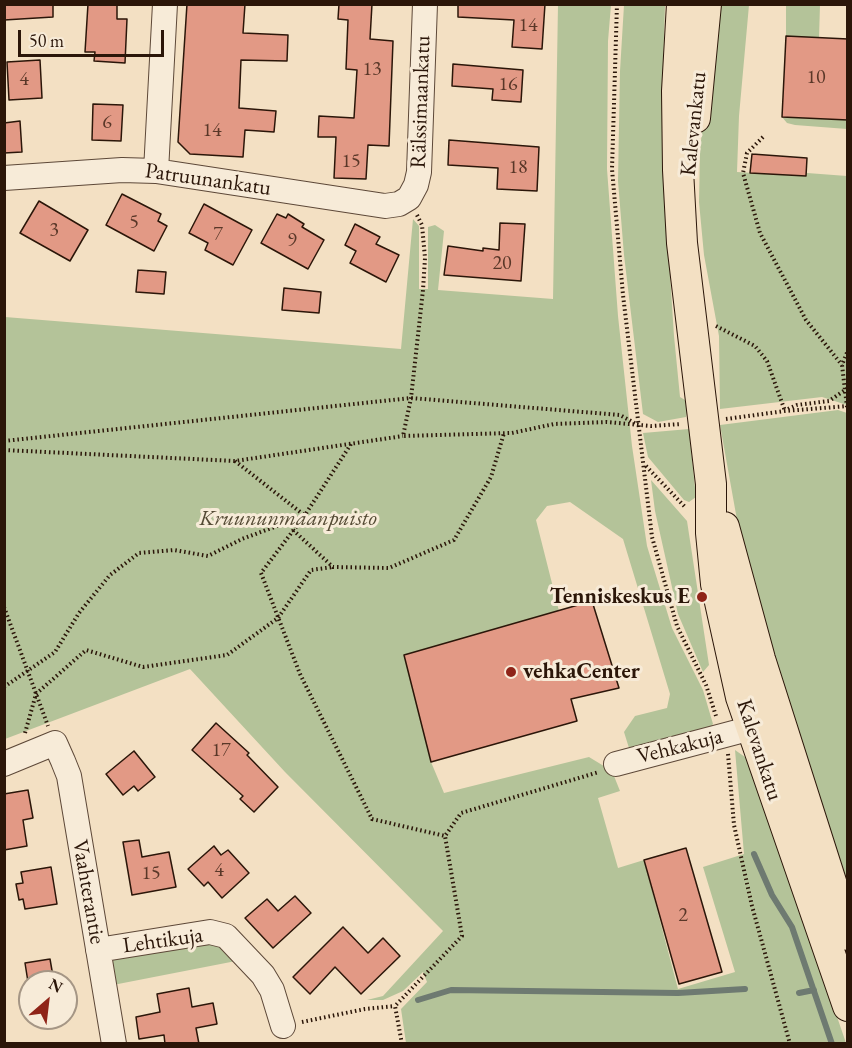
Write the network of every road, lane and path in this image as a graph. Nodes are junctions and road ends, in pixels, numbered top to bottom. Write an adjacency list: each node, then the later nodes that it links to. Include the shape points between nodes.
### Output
1 (165, 4): 7 (street)
2 (425, 4): 9 (street, Rälssimaankatu, via 421,153 416,185)
3 (617, 4): 20 (path, via 612,170)
4 (682, 4): 10 (main road, Kalevankatu, via 677,136)
5 (706, 4): 10 (main road, Kalevankatu)
6 (763, 137): 13 (path, via 747,153 743,172 760,233 806,320)
7 (156, 171): 8 (street, Patruunankatu); 9 (street, Patruunankatu, via 385,206)
8 (4, 178)
9 (409, 198): 15 (path, via 422,225 425,258)
10 (682, 243): 35 (main road, Kalevankatu, via 711,484 716,584)
11 (713, 319): 17 (path, via 714,325 755,346 767,361)
12 (848, 350): 13 (path)
13 (842, 365): 14 (path)
14 (846, 390): 16 (path); 17 (path, via 829,401 796,405)
15 (411, 398): 20 (path, via 620,415); 22 (path); 23 (path)
16 (847, 407): 17 (path)
17 (785, 411): 18 (path)
18 (722, 420)
19 (687, 424): 20 (path)
20 (639, 426): 21 (path, via 607,422 554,424); 35 (path, via 652,537 677,626 706,685)
21 (504, 433): 22 (path); 29 (path, via 491,477 454,540 389,568)
22 (404, 436): 24 (path)
23 (4, 441)
24 (351, 444): 26 (path); 27 (path)
25 (4, 450): 26 (path)
26 (235, 461): 27 (path)
27 (305, 516): 28 (path); 32 (path, via 242,538 208,556 174,550 139,553 110,575 54,652)
28 (293, 530): 29 (path); 31 (path, via 261,573)
29 (333, 567): 31 (path, via 311,570)
30 (4, 607): 32 (path)
31 (278, 618): 34 (path, via 227,655 143,667 86,650); 39 (path, via 300,674 372,819)
32 (27, 670): 33 (path); 34 (path)
33 (4, 687)
34 (36, 694): 36 (path); 37 (path)
35 (751, 729): 38 (street, Vehkakuja); 40 (main road, Kalevankatu); 43 (main road, Kalevankatu); 47 (path, via 728,751 736,837)
36 (55, 743): 37 (street); 41 (street, Vaahterantie, via 69,776)
37 (14, 760)
38 (616, 764): 39 (path, via 461,813)
39 (445, 836): 42 (path, via 462,936)
40 (848, 935)
41 (98, 950): 44 (street, Lehtikuja, via 210,932 226,936 264,975); 45 (street, Vaahterantie)
42 (395, 1006): 44 (path); 46 (path)
43 (848, 1006)
44 (283, 1026)
45 (114, 1044)
46 (402, 1044)
47 (790, 1044)

